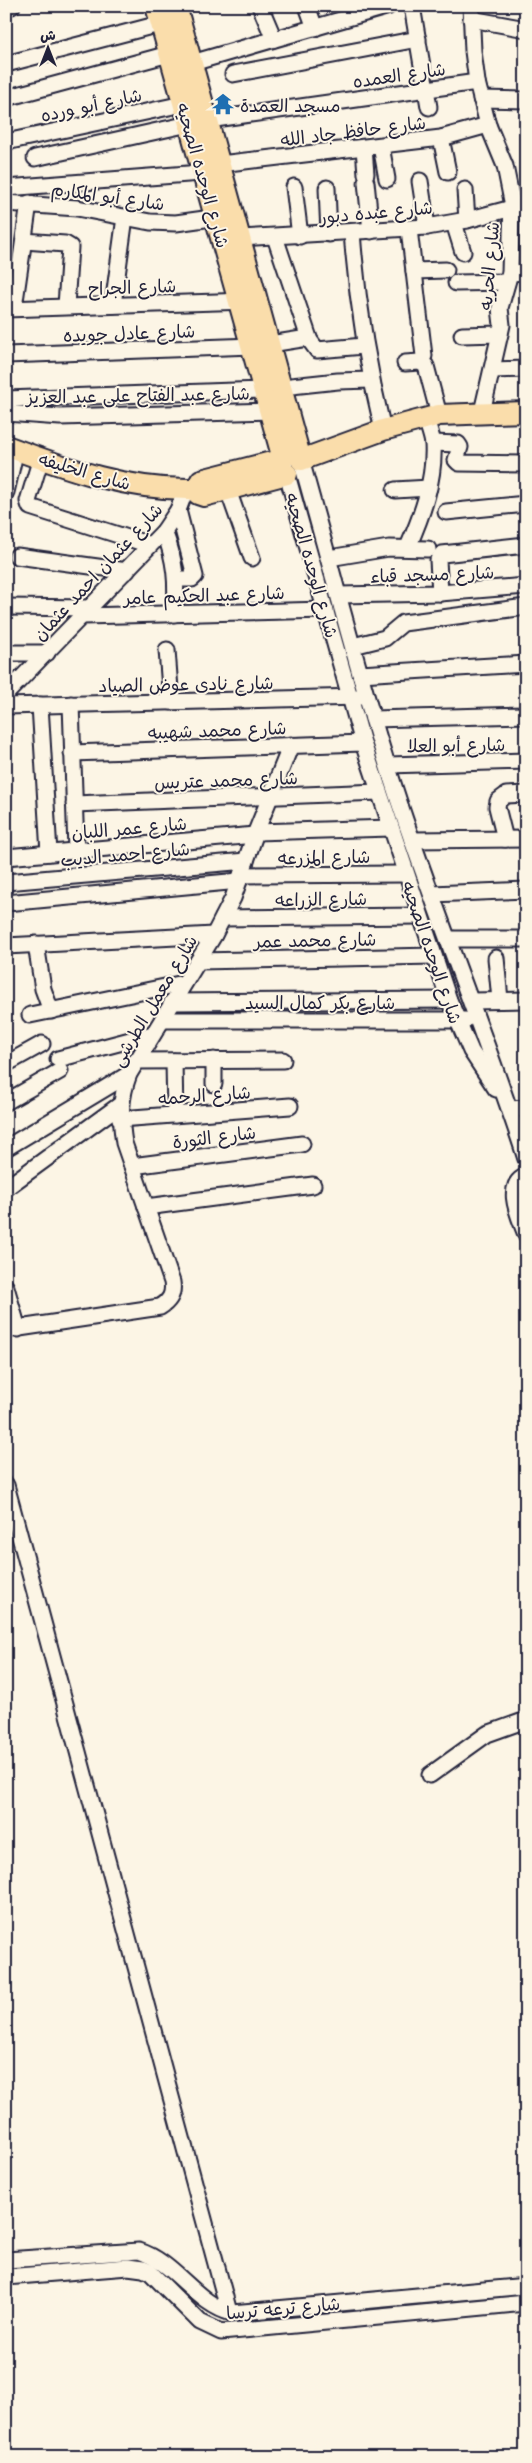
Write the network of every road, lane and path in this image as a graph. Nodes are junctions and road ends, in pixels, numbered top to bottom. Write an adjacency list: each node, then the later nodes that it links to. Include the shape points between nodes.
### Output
1 (12, 6): 6 (street)
2 (260, 6): 13 (street)
3 (307, 6): 10 (street)
4 (389, 6): 7 (street)
5 (412, 6): 12 (street)
6 (6, 8)
7 (360, 10): 10 (street)
8 (471, 13): 11 (street); 18 (street, شارع الحريه)
9 (168, 14): 14 (main road, شارع الوحده الصحيه); 15 (main road, شارع الوحده الصحيه); 16 (street)
10 (315, 28): 13 (street)
11 (526, 29)
12 (418, 39): 17 (street); 19 (street)
13 (274, 40): 15 (street)
14 (169, 54): 20 (street); 23 (main road, شارع الوحده الصحيه)
15 (192, 63): 25 (main road, شارع الوحده الصحيه)
16 (6, 64)
17 (233, 74)
18 (477, 82): 19 (street, شارع العمده); 21 (street, شارع الحريه)
19 (426, 90): 24 (street); 25 (street, شارع العمده)
20 (6, 98)
21 (481, 99): 22 (street); 26 (street, شارع الحريه)
22 (526, 100)
23 (183, 104): 25 (main road, شارع الوحده الصحيه); 28 (street, شارع أبو ورده)
24 (429, 107)
25 (198, 122): 31 (street, شارع العمده); 32 (main road, شارع الوحده الصحيه); 34 (main road, شارع الوحده الصحيه)
26 (488, 125): 27 (street, شارع حافظ جاد الله); 41 (street, شارع الحريه)
27 (441, 138): 29 (street, شارع حافظ جاد الله); 33 (street)
28 (6, 142)
29 (381, 146): 30 (street, شارع حافظ جاد الله); 35 (street)
30 (364, 148): 32 (street, شارع حافظ جاد الله); 50 (street)
31 (35, 158)
32 (220, 164): 44 (main road, شارع الوحده الصحيه)
33 (448, 172)
34 (201, 173): 38 (street); 46 (main road, شارع الوحده الصحيه)
35 (386, 179)
36 (420, 181): 48 (street)
37 (294, 187): 53 (street)
38 (6, 188)
39 (327, 188): 52 (street)
40 (464, 190): 47 (street)
41 (516, 201): 47 (street, شارع عبده دبور); 60 (street, شارع الحريه)
42 (6, 203): 43 (street, شارع أبو المكارم)
43 (29, 204): 45 (street, شارع أبو المكارم); 56 (street)
44 (234, 214): 46 (street, شارع أبو المكارم); 55 (main road, شارع الوحده الصحيه)
45 (125, 216): 46 (street, شارع أبو المكارم, via 150,222 176,223); 62 (street)
46 (215, 218): 61 (main road, شارع الوحده الصحيه)
47 (460, 221): 48 (street, شارع عبده دبور); 57 (street)
48 (427, 228): 49 (street, شارع عبده دبور)
49 (409, 229): 50 (street, شارع عبده دبور); 58 (street)
50 (371, 231): 51 (street, شارع عبده دبور)
51 (352, 232): 52 (street, شارع عبده دبور); 69 (street)
52 (329, 234): 53 (street, شارع عبده دبور)
53 (300, 236): 54 (street, شارع عبده دبور)
54 (275, 237): 55 (street, شارع عبده دبور); 67 (street)
55 (241, 238): 61 (main road, شارع الوحده الصحيه)
56 (24, 241): 63 (street, via 70,247); 64 (street)
57 (463, 252)
58 (414, 271): 60 (street, via 451,277); 71 (street)
59 (526, 272): 60 (street)
60 (508, 278): 65 (street, شارع الحريه, via 500,308)
61 (249, 301): 62 (street, شارع الجراح); 68 (main road, شارع الوحده الصحيه)
62 (113, 305): 63 (street, شارع الجراح)
63 (66, 306): 64 (street, شارع الجراح)
64 (10, 308)
65 (500, 334): 66 (street); 74 (street, شارع الحريه)
66 (462, 335)
67 (308, 338): 68 (street, شارع عادل جويده); 69 (street, via 317,350)
68 (261, 345): 70 (street, شارع عادل جويده); 76 (main road, شارع الوحده الصحيه)
69 (364, 346): 75 (street)
70 (6, 356)
71 (424, 356)
72 (405, 363): 81 (street, via 420,362 426,366)
73 (526, 369): 74 (street)
74 (492, 370): 79 (street, شارع الحريه)
75 (371, 380): 76 (street, via 338,381); 82 (street)
76 (273, 395): 77 (street); 78 (street, شارع عبد الفتاح على عبد العزيز, via 60,417); 86 (main road, شارع الوحده الصحيه)
77 (6, 400)
78 (6, 412)
79 (482, 412): 80 (main road); 81 (main road)
80 (526, 412)
81 (432, 416): 82 (main road); 83 (street)
82 (383, 430): 86 (main road)
83 (433, 443): 87 (street, via 458,444 456,460 459,463); 88 (street)
84 (11, 448): 85 (main road, شارع الخليفه); 92 (street)
85 (41, 458): 89 (main road, شارع الخليفه, via 117,482 152,488); 97 (street, via 28,501 30,507)
86 (290, 464): 89 (main road, via 201,480); 90 (main road, شارع الخليفه); 103 (street, شارع الوحده الصحيه); 111 (street, شارع الوحده الصحيه)
87 (526, 464)
88 (429, 488): 91 (street); 99 (street)
89 (191, 489): 90 (main road, شارع الخليفه, via 204,496); 94 (street, شارع عثمان احمد عثمان)
90 (228, 490): 102 (street)
91 (395, 490)
92 (6, 492)
93 (526, 504): 95 (street)
94 (178, 510): 96 (street, شارع عثمان احمد عثمان); 105 (street, via 196,576)
95 (446, 512)
96 (164, 531): 97 (street, شارع عثمان احمد عثمان); 105 (street, via 171,548)
97 (150, 545): 104 (street, شارع عثمان احمد عثمان)
98 (526, 545): 107 (street, via 444,553 438,560)
99 (408, 547): 100 (street); 103 (street)
100 (428, 549)
101 (17, 556): 104 (street)
102 (252, 558)
103 (329, 558): 108 (street, شارع الوحده الصحيه)
104 (127, 571): 112 (street, شارع عثمان احمد عثمان)
105 (176, 579): 113 (street)
106 (526, 586): 107 (street, شارع مسجد قباء)
107 (440, 593): 108 (street, شارع مسجد قباء)
108 (339, 595): 114 (street, شارع الوحده الصحيه)
109 (6, 607): 112 (street, شارع عبد الحكيم عامر)
110 (526, 607): 114 (street, via 402,623 385,638)
111 (326, 610): 113 (street, شارع عبد الحكيم عامر); 121 (street, شارع الوحده الصحيه)
112 (87, 612): 113 (street, شارع عبد الحكيم عامر); 117 (street, شارع عثمان احمد عثمان)
113 (174, 614)
114 (353, 646): 119 (street, شارع الوحده الصحيه)
115 (167, 650): 123 (street)
116 (6, 653): 117 (street)
117 (47, 653): 120 (street, شارع عثمان احمد عثمان)
118 (526, 664): 119 (street)
119 (360, 674): 122 (street, شارع الوحده الصحيه)
120 (6, 694)
121 (350, 697): 122 (street, شارع نادى عوض الصياد); 123 (street, شارع نادى عوض الصياد); 129 (street, شارع الوحده الصحيه)
122 (366, 697): 128 (street, شارع الوحده الصحيه)
123 (171, 702): 124 (street, شارع نادى عوض الصياد)
124 (71, 704): 125 (street, شارع نادى عوض الصياد); 131 (street)
125 (40, 705): 126 (street, شارع نادى عوض الصياد); 144 (street)
126 (6, 706)
127 (526, 715): 128 (street)
128 (372, 719): 133 (street, شارع الوحده الصحيه)
129 (363, 742): 130 (street, شارع محمد شهيبه); 134 (street, شارع الوحده الصحيه)
130 (291, 745): 131 (street, شارع محمد شهيبه); 136 (street, شارع معمل الطرشى)
131 (72, 753): 137 (street)
132 (526, 761): 133 (street, شارع أبو العلا)
133 (388, 764): 142 (street, شارع الوحده الصحيه)
134 (380, 792): 136 (street, شارع محمد عتريس); 138 (street, شارع الوحده الصحيه)
135 (526, 794): 140 (street, via 506,795 498,801)
136 (270, 796): 137 (street, شارع محمد عتريس); 139 (street, شارع معمل الطرشى)
137 (74, 804): 143 (street)
138 (392, 828): 139 (street, شارع عمر اللبان); 147 (street, شارع الوحده الصحيه)
139 (256, 834): 143 (street, شارع عمر اللبان); 146 (street, شارع معمل الطرشى)
140 (505, 839): 141 (street, شارع المزرعه); 142 (street, شارع المزرعه)
141 (526, 839)
142 (415, 848): 147 (street, شارع المزرعه); 151 (street, شارع الوحده الصحيه)
143 (76, 850): 144 (street, شارع عمر اللبان)
144 (49, 853): 145 (street, شارع عمر اللبان)
145 (6, 857)
146 (246, 860): 148 (street, شارع معمل الطرشى); 149 (street, شارع احمد الديب)
147 (404, 867): 148 (street, شارع المزرعه); 153 (street, شارع الوحده الصحيه)
148 (240, 878): 152 (street, شارع المزرعه); 154 (street, شارع معمل الطرشى)
149 (6, 882)
150 (526, 890): 151 (street)
151 (432, 894): 156 (street, شارع الوحده الصحيه)
152 (6, 903)
153 (420, 916): 154 (street, شارع الزراعه); 160 (street, شارع الوحده الصحيه)
154 (222, 918): 155 (street, شارع معمل الطرشى)
155 (214, 935): 158 (street); 162 (street, شارع معمل الطرشى)
156 (448, 939): 157 (street); 167 (street, شارع الوحده الصحيه)
157 (526, 939)
158 (36, 944): 159 (street); 169 (street, via 40,974)
159 (6, 946)
160 (434, 956): 162 (street, شارع محمد عمر); 164 (street, شارع الوحده الصحيه)
161 (496, 958): 165 (street)
162 (198, 961): 163 (street, شارع معمل الطرشى)
163 (184, 983): 168 (street, شارع معمل الطرشى); 169 (street)
164 (448, 1000): 168 (street); 172 (street, شارع الوحده الصحيه)
165 (500, 1000): 166 (street); 167 (street)
166 (526, 1000)
167 (471, 1001): 173 (street, شارع الوحده الصحيه)
168 (172, 1002): 171 (street, شارع معمل الطرشى)
169 (51, 1011): 170 (street)
170 (30, 1015)
171 (162, 1020): 172 (street, شارع بكر كمال السيد); 174 (street, شارع معمل الطرشى)
172 (455, 1020): 173 (street, شارع بكر كمال السيد); 186 (street, شارع الوحده الصحيه, via 471,1051)
173 (477, 1020): 186 (street, شارع الوحده الصحيه)
174 (153, 1034): 180 (street, شارع معمل الطرشى); 182 (street, via 59,1065)
175 (42, 1044): 178 (street)
176 (214, 1060): 177 (street); 179 (street); 181 (street)
177 (283, 1060)
178 (8, 1061)
179 (174, 1061): 180 (street); 187 (street)
180 (132, 1067): 183 (street, شارع معمل الطرشى); 190 (street)
181 (214, 1084)
182 (6, 1102)
183 (121, 1104): 188 (street, شارع معمل الطرشى); 195 (street)
184 (290, 1106): 187 (street, شارع الرحمه)
185 (526, 1108): 186 (street)
186 (510, 1109): 191 (street, شارع الوحده الصحيه)
187 (174, 1115): 188 (street, شارع الرحمه)
188 (120, 1119): 192 (street, شارع معمل الطرشى)
189 (302, 1144): 192 (street, شارع الثورة)
190 (6, 1148)
191 (526, 1159)
192 (132, 1166): 196 (street, شارع معمل الطرشى)
193 (526, 1176): 197 (street, via 517,1182 514,1192)
194 (313, 1185): 196 (street)
195 (6, 1188)
196 (146, 1207): 199 (street, شارع معمل الطرشى, via 173,1288 169,1299 160,1307)
197 (526, 1235)
198 (6, 1287): 199 (street)
199 (12, 1330)
200 (6, 1485): 209 (street)
201 (526, 1720): 202 (street, via 487,1734)
202 (430, 1775)
203 (6, 2260): 204 (street, شارع ترعه ترسا, via 130,2251 155,2258)
204 (176, 2274): 206 (street); 209 (street, شارع ترعه ترسا)
205 (6, 2277): 206 (street, شارع ترعه ترسا, via 136,2267 150,2272)
206 (162, 2285): 208 (street, شارع ترعه ترسا, via 200,2322 221,2332)
207 (526, 2286): 209 (street, شارع ترعه ترسا)
208 (526, 2303)
209 (229, 2312)

